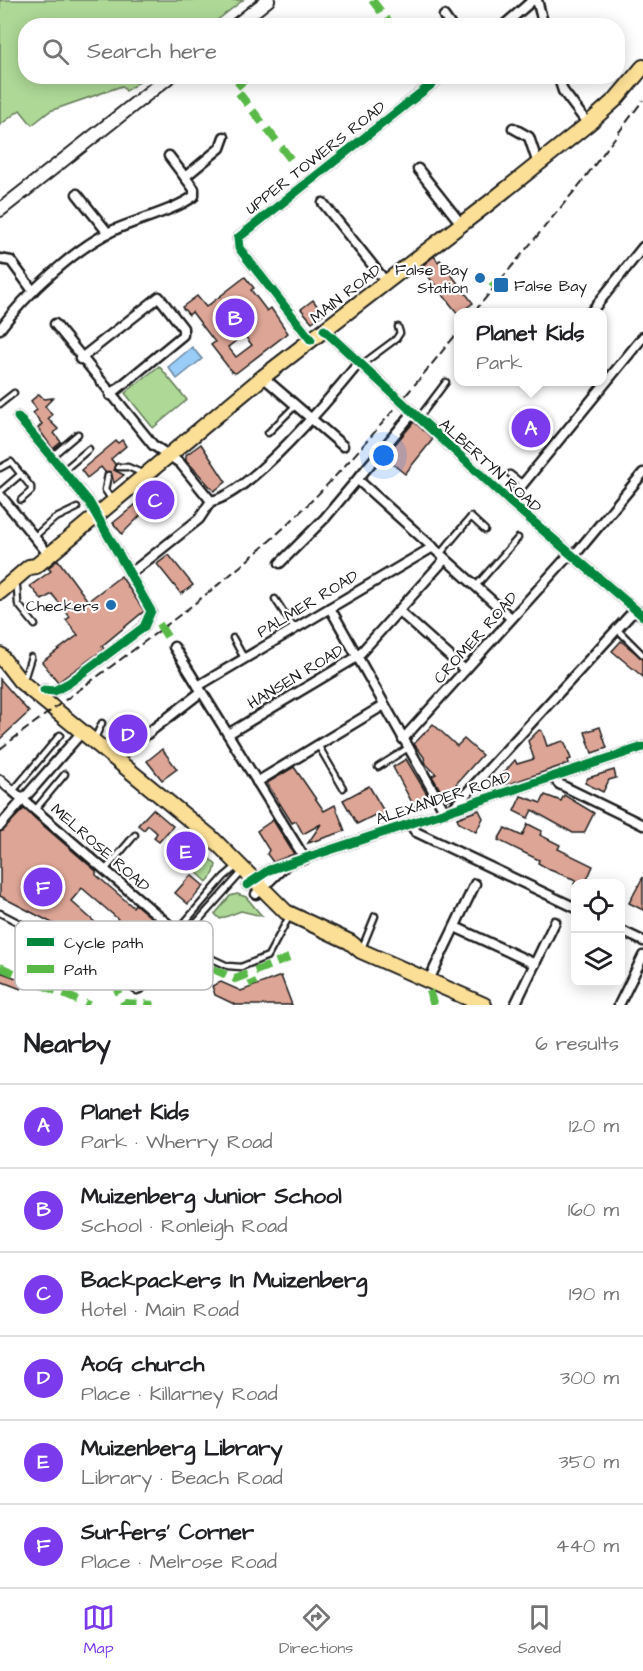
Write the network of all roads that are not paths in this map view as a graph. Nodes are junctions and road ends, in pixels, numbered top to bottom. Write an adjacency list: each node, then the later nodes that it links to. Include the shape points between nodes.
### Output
1 (268, 0): 3 (main road)
2 (535, 0): 4 (street); 5 (street)
3 (245, 18)
4 (513, 18)
5 (541, 18)
6 (643, 67): 10 (main road, MAIN ROAD)
7 (160, 84): 19 (main road)
8 (432, 84): 32 (street, UPPER TOWERS ROAD, via 237,241)
9 (561, 84): 10 (street)
10 (588, 124): 14 (main road, MAIN ROAD)
11 (513, 128): 14 (street, via 529,137)
12 (224, 137): 16 (street, via 220,148)
13 (169, 156): 16 (street)
14 (538, 164): 20 (main road, MAIN ROAD)
15 (418, 169): 20 (street)
16 (185, 177): 21 (street, via 194,196)
17 (78, 194): 21 (street)
18 (323, 203): 24 (street)
19 (0, 210)
20 (456, 231): 24 (main road, MAIN ROAD)
21 (108, 233): 25 (street)
22 (643, 247): 26 (street)
23 (2, 258): 25 (street, via 14,265)
24 (386, 282): 30 (main road, MAIN ROAD)
25 (33, 291): 29 (street)
26 (594, 308)
27 (55, 324): 33 (street)
28 (398, 327): 34 (lane, via 396,339)
29 (0, 330)
30 (324, 330): 32 (main road, MAIN ROAD); 34 (street, ALBERTYN ROAD)
31 (643, 337): 36 (street)
32 (311, 340): 35 (main road, MAIN ROAD)
33 (81, 359): 40 (street); 40 (street, via 159,297 183,328 183,335)
34 (359, 365): 43 (street, ALBERTYN ROAD); 45 (street)
35 (263, 377): 42 (street); 50 (main road, MAIN ROAD)
36 (607, 381)
37 (446, 382): 43 (lane)
38 (603, 386): 61 (street)
39 (14, 393): 41 (lane)
40 (110, 395): 50 (street, via 153,445)
41 (0, 404)
42 (296, 405): 45 (street); 46 (lane)
43 (415, 416): 60 (street); 66 (street, ALBERTYN ROAD)
44 (18, 417): 51 (street)
45 (311, 418): 48 (street); 65 (street, via 229,495)
46 (268, 433)
47 (78, 434): 51 (lane)
48 (343, 446)
49 (89, 448): 54 (lane)
50 (167, 455): 57 (main road, MAIN ROAD); 65 (street, via 184,467)
51 (51, 457): 54 (street)
52 (118, 467): 57 (lane)
53 (0, 468): 56 (lane, via 9,462)
54 (63, 471): 68 (street)
55 (643, 473): 75 (street, CROMER ROAD)
56 (21, 474): 62 (lane); 63 (lane, via 32,489)
57 (144, 474): 64 (main road, MAIN ROAD)
58 (510, 474): 61 (lane)
59 (108, 475): 64 (lane, via 105,490)
60 (358, 480): 72 (street); 76 (street)
61 (523, 484): 66 (street)
62 (0, 493): 70 (street)
63 (21, 500)
64 (112, 501): 68 (main road, MAIN ROAD)
65 (211, 501): 78 (street, via 199,519)
66 (510, 501): 75 (street, ALBERTYN ROAD)
67 (77, 508): 70 (lane, via 54,519)
68 (96, 515): 73 (main road, MAIN ROAD); 78 (street)
69 (486, 530): 74 (lane, via 471,517)
70 (34, 537): 73 (street)
71 (518, 538): 79 (lane)
72 (432, 547): 74 (street); 84 (street, PALMER ROAD)
73 (49, 555): 77 (main road, MAIN ROAD)
74 (443, 556): 79 (street); 85 (street, HANSEN ROAD)
75 (571, 556): 86 (street, ALBERTYN ROAD); 87 (street, CROMER ROAD)
76 (280, 563)
77 (36, 566): 80 (main road, MAIN ROAD); 81 (main road, MAIN ROAD, via 29,567)
78 (130, 574): 101 (street, via 150,608 147,624 69,683 54,691)
79 (476, 586): 87 (street)
80 (17, 587): 83 (main road, MAIN ROAD); 88 (lane, via 18,604)
81 (0, 592)
82 (275, 599): 89 (lane)
83 (0, 602)
84 (330, 608): 89 (street, PALMER ROAD); 95 (street)
85 (399, 610): 95 (street, HANSEN ROAD); 98 (street)
86 (641, 613): 90 (street, via 631,614)
87 (511, 618): 98 (street, CROMER ROAD)
88 (35, 625)
89 (294, 628): 96 (street, PALMER ROAD)
90 (617, 629): 93 (lane); 119 (street)
91 (233, 638): 96 (lane)
92 (174, 647): 100 (street)
93 (643, 655)
94 (31, 657): 99 (lane)
95 (357, 657): 102 (street); 105 (street, HANSEN ROAD)
96 (244, 658): 100 (street, PALMER ROAD)
97 (4, 660): 99 (main road); 106 (main road, via 13,674)
98 (465, 670): 107 (street, CROMER ROAD)
99 (25, 676): 101 (main road)
100 (199, 689): 105 (street); 113 (street, PALMER ROAD)
101 (44, 690): 106 (main road)
102 (384, 705): 107 (street); 109 (street)
103 (102, 723): 106 (lane)
104 (60, 735): 108 (lane)
105 (228, 735): 118 (street)
106 (94, 739): 112 (street); 113 (main road)
107 (403, 739): 111 (street)
108 (54, 742): 112 (lane); 121 (lane)
109 (318, 745): 118 (street); 120 (lane)
110 (643, 747): 116 (street, ALEXANDER ROAD)
111 (408, 748): 114 (lane); 126 (street)
112 (65, 752): 122 (street)
113 (116, 758): 133 (main road, via 205,834)
114 (378, 767)
115 (65, 774): 125 (lane)
116 (553, 777): 123 (street, ALEXANDER ROAD); 128 (street, via 559,784)
117 (0, 780): 121 (street, MELROSE ROAD)
118 (257, 782): 131 (street)
119 (476, 787): 123 (street); 124 (street); 126 (street)
120 (343, 788)
121 (13, 791): 122 (street, MELROSE ROAD)
122 (23, 800): 125 (street, MELROSE ROAD); 129 (street)
123 (480, 801): 124 (street, ALEXANDER ROAD)
124 (465, 805): 126 (street, ALEXANDER ROAD)
125 (35, 810): 132 (street, MELROSE ROAD)
126 (448, 811): 127 (street, ALEXANDER ROAD)
127 (410, 824): 131 (street, ALEXANDER ROAD); 137 (street, via 416,832)
128 (643, 825)
129 (0, 826)
130 (135, 835): 132 (lane)
131 (305, 859): 133 (street, ALEXANDER ROAD)
132 (105, 870): 142 (street, MELROSE ROAD)
133 (247, 878): 135 (lane); 136 (lane); 140 (main road)
134 (475, 884): 146 (street)
135 (204, 900): 136 (lane); 143 (lane)
136 (212, 906): 144 (lane)
137 (571, 906)
138 (0, 913): 141 (lane)
139 (375, 916): 149 (lane)
140 (288, 919): 149 (main road, via 347,950); 151 (lane, via 268,956 241,967)
141 (16, 921)
142 (165, 921)
143 (189, 921)
144 (195, 921)
145 (555, 922): 152 (street)
146 (455, 927): 152 (street); 153 (street)
147 (625, 932): 148 (street)
148 (643, 941)
149 (361, 951): 153 (main road)
150 (643, 956): 156 (street)
151 (213, 959)
152 (535, 964): 155 (street)
153 (429, 980): 154 (main road)
154 (484, 1005)
155 (515, 1005)
156 (619, 1005)

